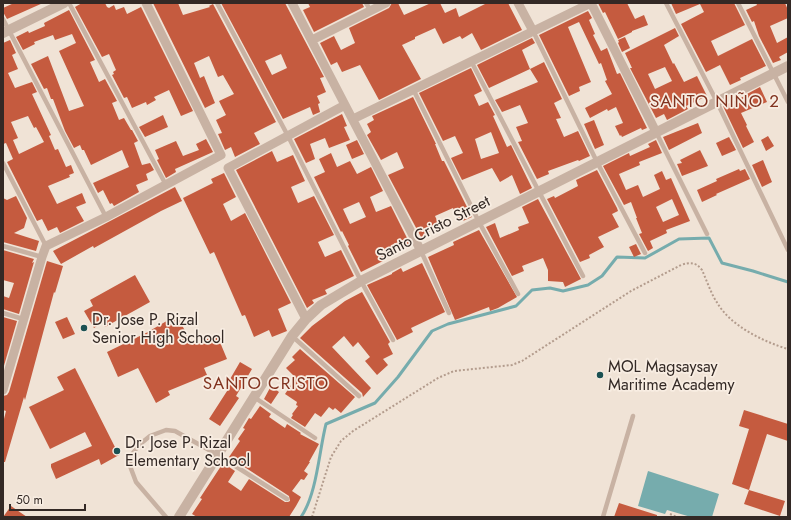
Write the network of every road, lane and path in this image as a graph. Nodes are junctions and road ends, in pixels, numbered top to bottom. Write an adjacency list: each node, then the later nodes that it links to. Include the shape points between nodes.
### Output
1 (64, 3): 14 (street)
2 (69, 3): 30 (lane)
3 (146, 3): 30 (street, via 221,155)
4 (217, 3): 25 (lane)
5 (292, 3): 15 (street)
6 (386, 3): 11 (street)
7 (518, 3): 13 (street)
8 (591, 3): 13 (street); 24 (street)
9 (666, 3): 20 (lane)
10 (738, 3): 18 (lane)
11 (369, 7): 15 (street)
12 (3, 19): 14 (lane)
13 (533, 31): 16 (street); 26 (lane)
14 (6, 32): 32 (lane)
15 (312, 40): 22 (street)
16 (471, 61): 19 (street); 31 (lane)
17 (788, 66): 18 (street, Santo Cristo Street)
18 (774, 73): 20 (street, Santo Cristo Street); 21 (lane)
19 (413, 90): 23 (street); 33 (lane)
20 (717, 102): 24 (street, Santo Cristo Street); 37 (lane)
21 (788, 102)
22 (345, 105): 23 (street); 25 (street)
23 (352, 119): 38 (street)
24 (656, 132): 26 (street, Santo Cristo Street); 34 (lane)
25 (288, 136): 42 (lane); 47 (street, via 228,168)
26 (597, 162): 31 (street, Santo Cristo Street); 39 (lane)
27 (3, 164): 29 (lane)
28 (3, 176): 29 (lane)
29 (10, 178): 36 (lane)
30 (166, 185): 32 (street)
31 (539, 191): 33 (street, Santo Cristo Street); 41 (lane)
32 (106, 217): 36 (street)
33 (479, 222): 38 (street, Santo Cristo Street); 43 (lane)
34 (707, 234)
35 (3, 246): 40 (lane)
36 (46, 246): 40 (street)
37 (788, 250)
38 (421, 251): 42 (street, Santo Cristo Street); 44 (lane)
39 (645, 253)
40 (42, 257): 46 (street)
41 (583, 276)
42 (361, 281): 47 (street, Santo Cristo Street, via 322,304); 49 (lane)
43 (518, 294)
44 (449, 313)
45 (3, 314): 46 (lane)
46 (23, 319): 51 (street)
47 (306, 319): 48 (street, Santo Cristo Street)
48 (292, 336): 52 (lane); 53 (street, Santo Cristo Street)
49 (393, 340)
50 (788, 349): 61 (path, via 753,334 729,318 718,304 702,270 694,263 681,265 632,291 522,361 512,365 454,371 438,378 353,431 341,441 331,457)
51 (4, 386)
52 (358, 396)
53 (254, 397): 55 (lane); 56 (street, Santo Cristo Street)
54 (633, 416): 62 (lane)
55 (315, 438)
56 (218, 455): 57 (lane); 59 (street, Santo Cristo Street); 60 (lane, via 175,431 158,432 139,445 130,457 132,474)
57 (287, 499)
58 (670, 514): 63 (path)
59 (183, 516)
60 (166, 517)
61 (312, 517)
62 (603, 517)
63 (677, 517)

